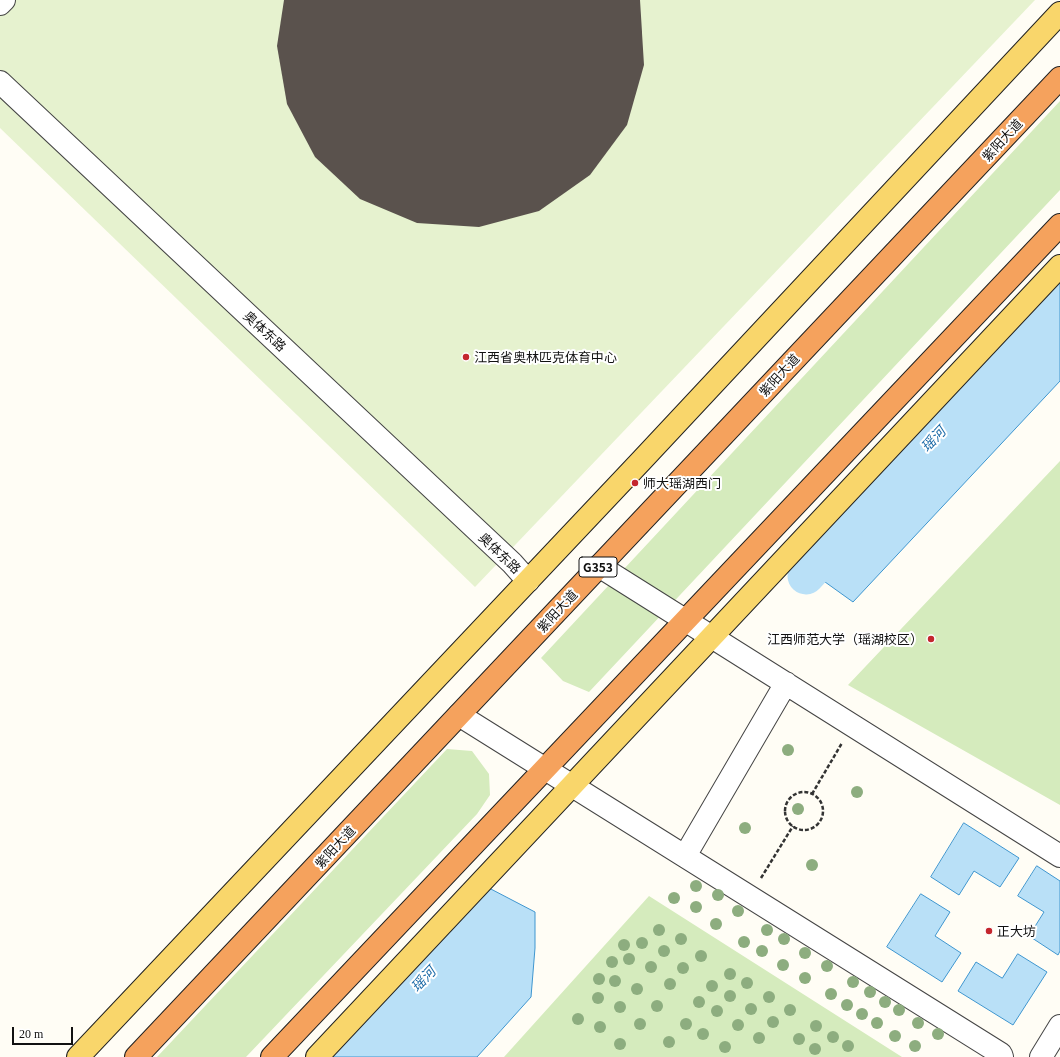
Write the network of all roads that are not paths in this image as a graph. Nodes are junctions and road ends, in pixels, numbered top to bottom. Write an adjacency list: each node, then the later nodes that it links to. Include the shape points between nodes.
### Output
1 (4, 0): 2 (street)
2 (0, 4)
3 (1060, 13): 9 (main road)
4 (1060, 78): 8 (highway, 紫阳大道 / G353)
5 (0, 82): 9 (street, 奥体东路)
6 (1060, 225): 10 (highway)
7 (1060, 266): 11 (main road)
8 (599, 566): 10 (street); 13 (highway, 紫阳大道 / G353)
9 (528, 581): 19 (main road)
10 (686, 620): 11 (street); 14 (highway)
11 (712, 637): 12 (street); 15 (main road)
12 (786, 684): 16 (street); 17 (street)
13 (459, 715): 14 (street); 20 (highway, 紫阳大道 / G353)
14 (545, 768): 15 (street); 21 (highway)
15 (572, 785): 16 (street); 22 (main road)
16 (685, 856): 23 (street)
17 (1060, 856)
18 (1060, 1026): 24 (street)
19 (78, 1057)
20 (136, 1057)
21 (272, 1057)
22 (317, 1057)
23 (1002, 1057)
24 (1041, 1057)

